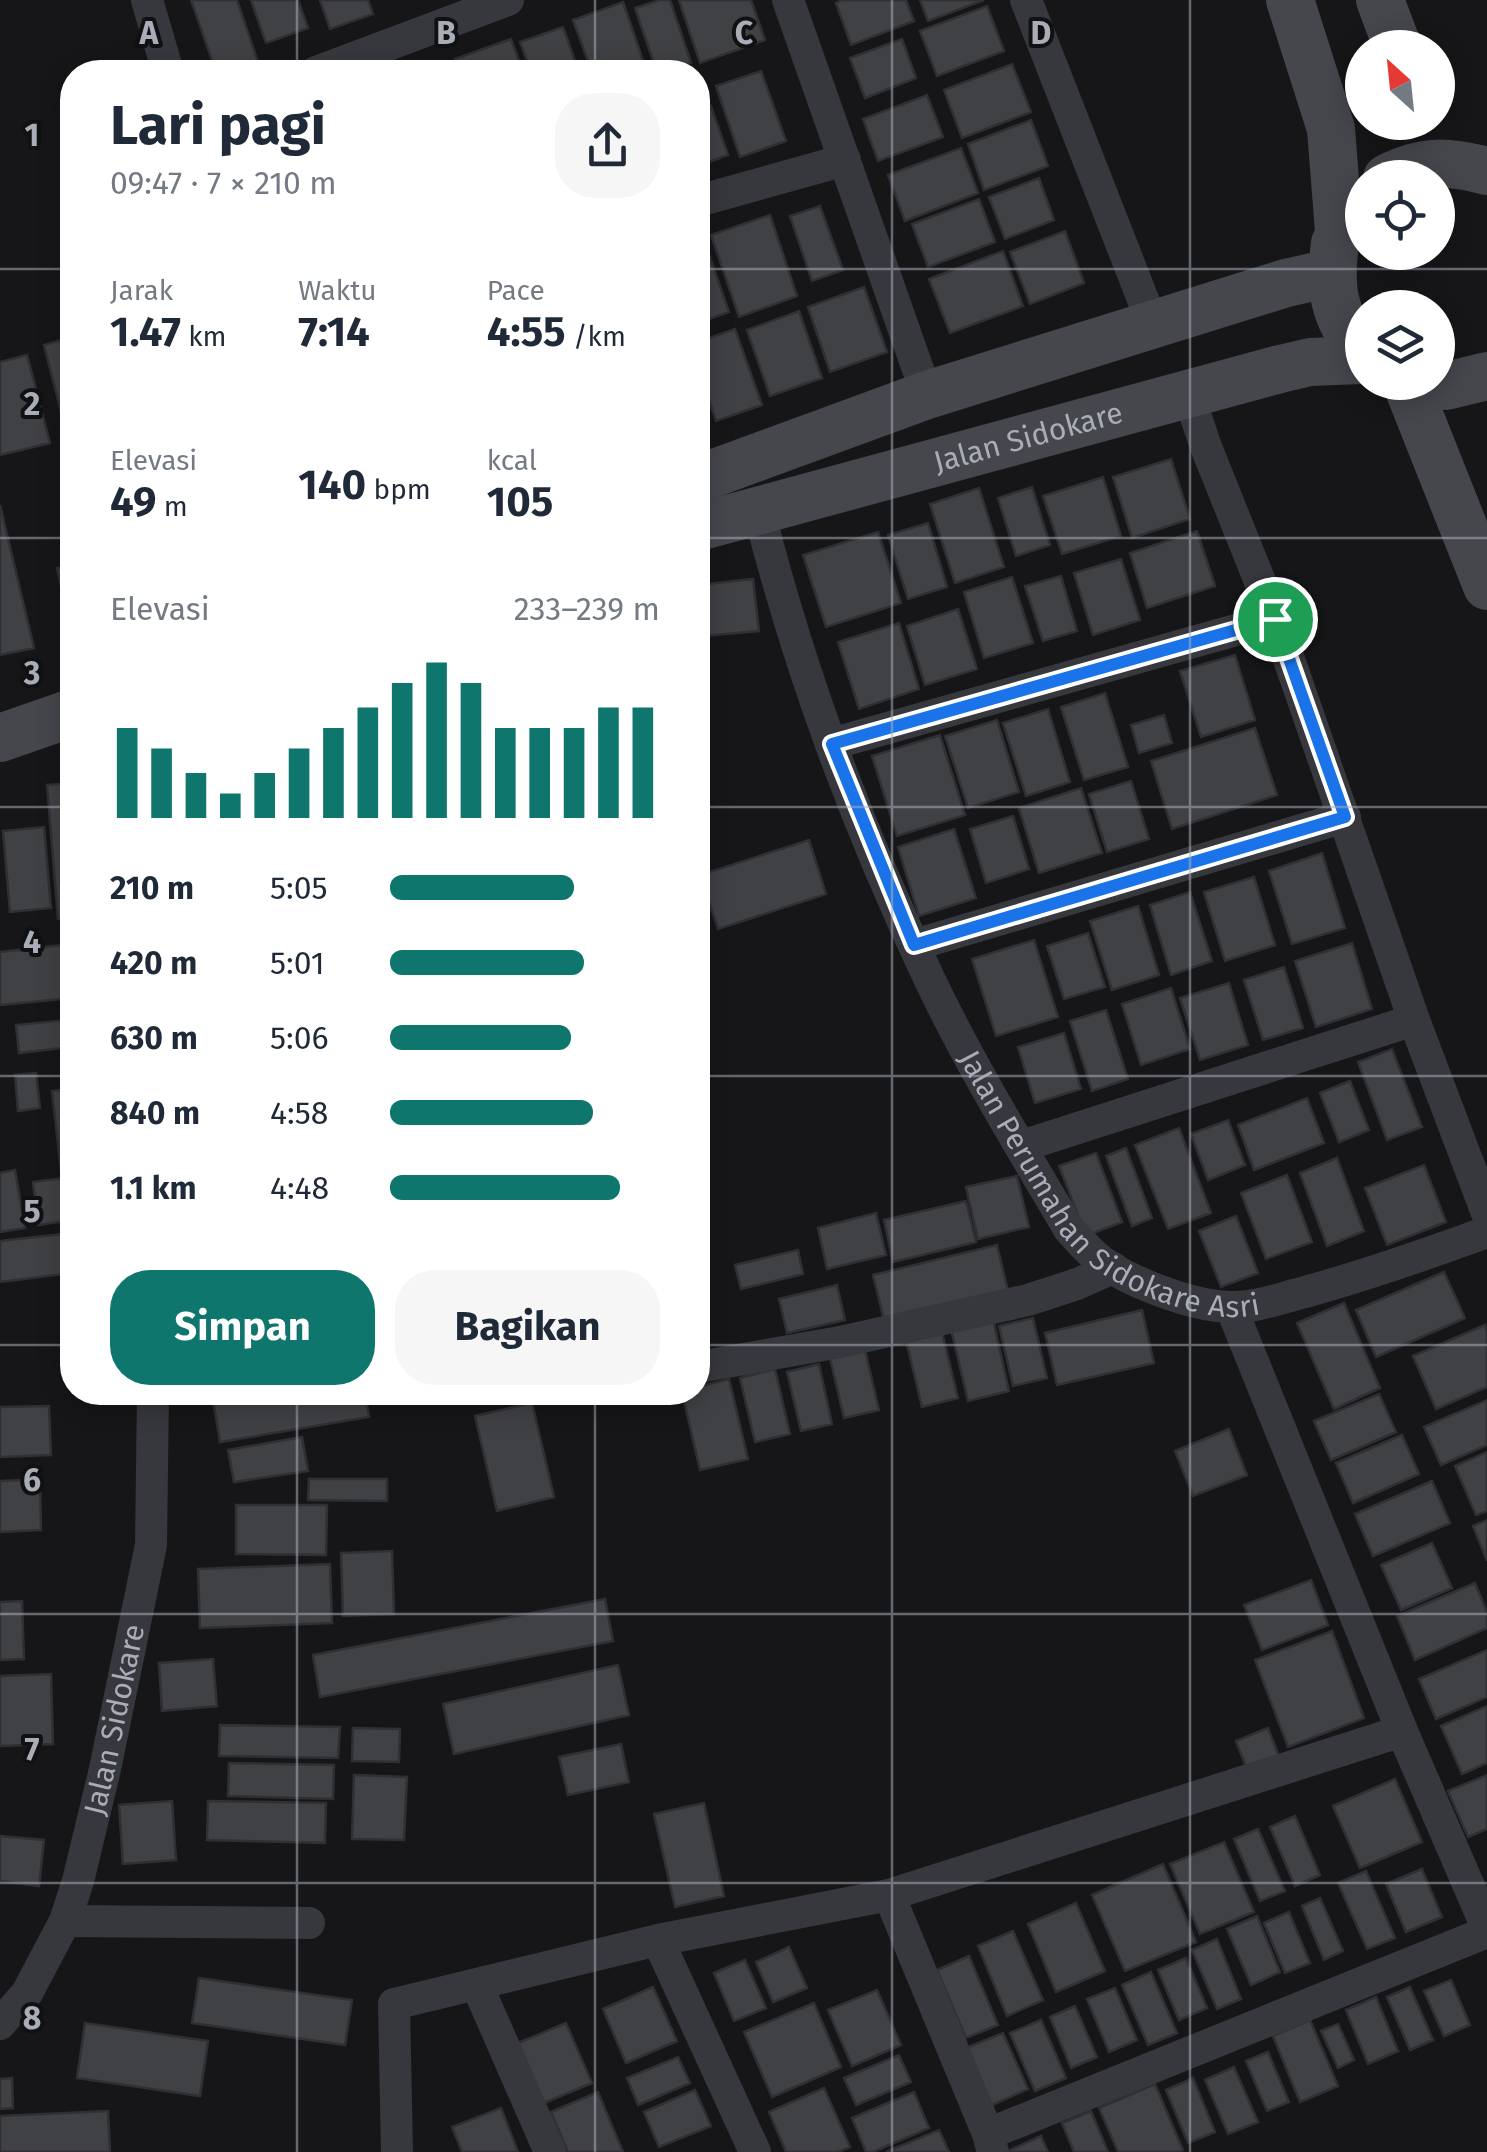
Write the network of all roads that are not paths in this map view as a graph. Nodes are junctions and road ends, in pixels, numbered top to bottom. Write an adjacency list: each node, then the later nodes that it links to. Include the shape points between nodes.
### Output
1 (147, 0): 8 (street)
2 (508, 0): 9 (street)
3 (788, 0): 11 (street)
4 (1026, 0): 16 (street)
5 (1290, 0): 15 (street, via 1331,129)
6 (1380, 0): 7 (street)
7 (1391, 30)
8 (164, 60)
9 (348, 60)
10 (1453, 140): 13 (street)
11 (845, 160): 14 (street); 21 (street)
12 (1455, 164): 13 (street)
13 (1481, 170)
14 (710, 198)
15 (1344, 234): 16 (street, via 1286,282); 17 (street, via 1335,306)
16 (1152, 325): 21 (street)
17 (1345, 328)
18 (1345, 361): 22 (street, Jalan Sidokare, via 1310,362)
19 (1487, 376): 20 (street)
20 (1455, 384)
21 (926, 395): 24 (street)
22 (1188, 396): 25 (street, Jalan Sidokare); 28 (street)
23 (1413, 400): 27 (street)
24 (710, 474)
25 (759, 511): 26 (street, Jalan Sidokare); 31 (street, Jalan Perumahan Sidokare Asri)
26 (710, 524)
27 (1487, 586)
28 (1275, 619): 31 (street); 32 (street)
29 (60, 717): 30 (street)
30 (0, 738)
31 (832, 744): 33 (street, Jalan Perumahan Sidokare Asri)
32 (1345, 817): 33 (street); 34 (street)
33 (914, 945): 35 (street, Jalan Perumahan Sidokare Asri)
34 (1414, 1020): 35 (street); 36 (street)
35 (1022, 1146): 38 (street, Jalan Perumahan Sidokare Asri, via 1069,1228)
36 (1487, 1213)
37 (1487, 1232): 39 (street, Jalan Perumahan Sidokare Asri, via 1370,1274)
38 (1113, 1268): 39 (street, Jalan Perumahan Sidokare Asri, via 1160,1290); 40 (street, via 1028,1300)
39 (1231, 1307): 42 (street)
40 (710, 1365)
41 (153, 1405): 44 (street, Jalan Sidokare, via 151,1545 106,1769)
42 (1402, 1731): 43 (street); 46 (street)
43 (889, 1894): 47 (street); 50 (street)
44 (65, 1921): 45 (street); 49 (street, Jalan Sidokare, via 27,1994)
45 (309, 1923)
46 (1487, 1930): 50 (street)
47 (658, 1940): 48 (street); 53 (street)
48 (477, 1986): 51 (street, via 394,2004); 52 (street)
49 (0, 2024)
50 (990, 2143)
51 (396, 2152)
52 (550, 2152)
53 (756, 2152)

